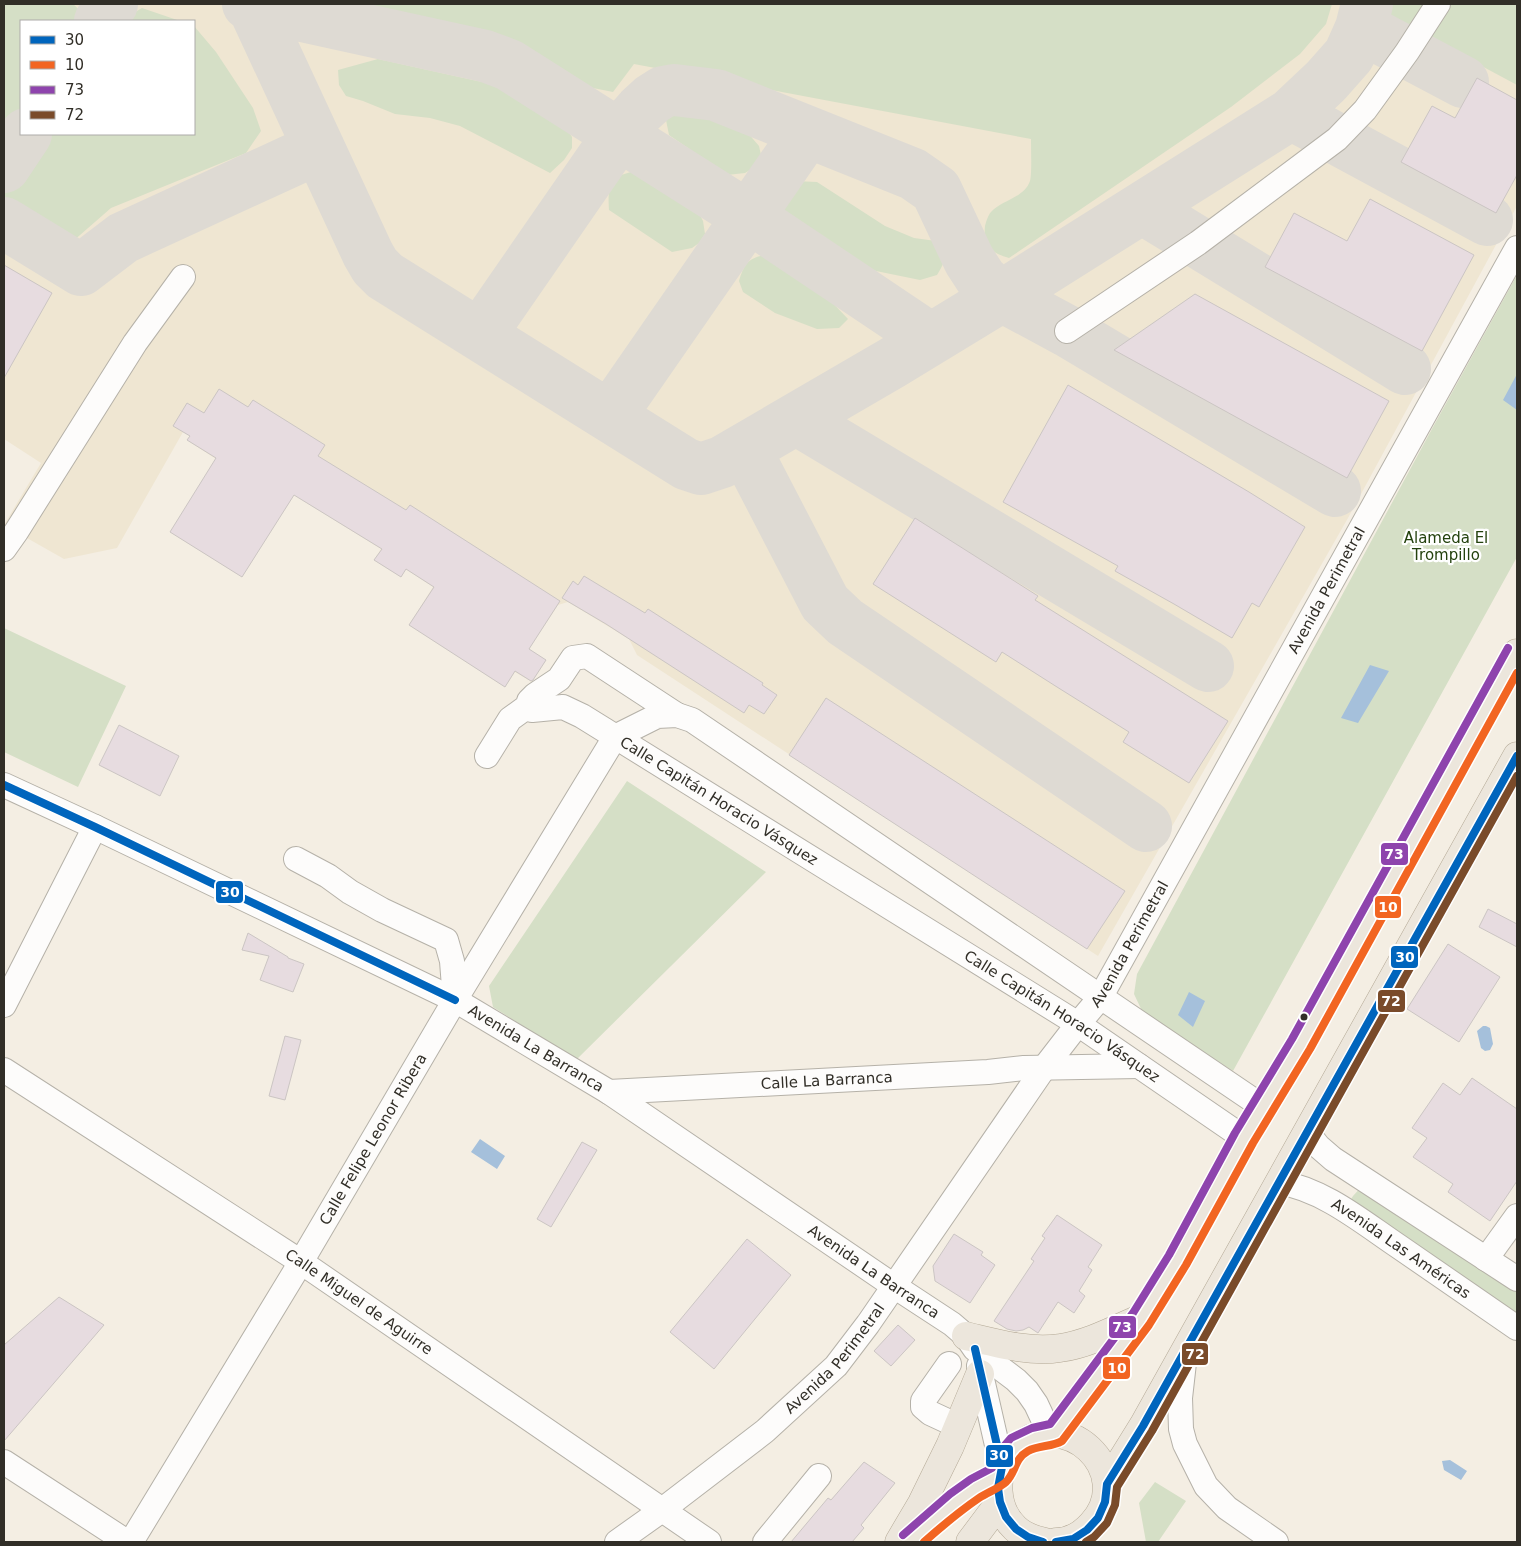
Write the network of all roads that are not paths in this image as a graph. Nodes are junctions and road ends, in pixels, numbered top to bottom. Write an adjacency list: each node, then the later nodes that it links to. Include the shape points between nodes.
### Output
1 (1438, 4): 4 (street, via 1365,110 1337,139 1198,243)
2 (1517, 248): 15 (street, Avenida Perimetral)
3 (183, 277): 5 (street, via 135,343)
4 (1067, 331)
5 (4, 549)
6 (1517, 653): 23 (main road)
7 (528, 706): 8 (street, via 535,695 559,679 572,658 587,656); 9 (street, via 537,711 563,706); 10 (street, via 510,719)
8 (677, 715): 9 (street, Calle Capitán Horacio Vásquez, via 657,716); 15 (street, via 692,720)
9 (615, 737): 16 (street, Calle Felipe Leonor Ribera); 18 (street, Calle Capitán Horacio Vásquez)
10 (487, 756)
11 (1517, 756): 24 (main road)
12 (4, 785): 13 (street, Avenida La Barranca)
13 (95, 827): 16 (street, Avenida La Barranca); 17 (street)
14 (296, 859): 16 (street, via 374,905 446,940 452,961)
15 (1100, 998): 18 (street, Avenida Perimetral); 23 (street)
16 (454, 1000): 22 (street, Avenida La Barranca); 31 (street, Calle Felipe Leonor Ribera)
17 (4, 1005)
18 (1078, 1024): 19 (street, Calle Capitán Horacio Vásquez); 20 (street, Avenida Perimetral)
19 (1139, 1066): 20 (street, Calle La Barranca); 25 (street, Calle Capitán Horacio Vásquez)
20 (1044, 1068): 22 (street, Calle La Barranca); 33 (street, Avenida Perimetral)
21 (4, 1070): 31 (street, Calle Miguel de Aguirre)
22 (608, 1092): 33 (street, Avenida La Barranca)
23 (1263, 1107): 25 (main road)
24 (1307, 1132): 26 (street, via 1333,1159); 27 (main road)
25 (1244, 1138): 34 (main road, via 1178,1260)
26 (1366, 1181): 28 (street, via 1358,1179 1344,1186 1340,1194); 30 (street)
27 (1279, 1182): 28 (street, Avenida Las Américas, via 1314,1192); 36 (main road)
28 (1344, 1210): 35 (street, Avenida Las Américas)
29 (1517, 1216): 30 (street)
30 (1486, 1259): 32 (street)
31 (301, 1262): 46 (street, Calle Miguel de Aguirre); 49 (street, Calle Felipe Leonor Ribera)
32 (1517, 1279)
33 (894, 1286): 37 (street, Avenida La Barranca, via 952,1324); 46 (street, Avenida Perimetral, via 836,1366 765,1430)
34 (1141, 1319): 37 (main road, via 1091,1340 1060,1348 1007,1345); 40 (main road)
35 (1517, 1328)
36 (1186, 1348): 44 (main road); 58 (street, via 1180,1398 1185,1444 1206,1486 1227,1508)
37 (974, 1353): 39 (main road); 40 (street, Avenida La Barranca, via 1016,1380 1027,1391); 42 (street)
38 (949, 1364): 39 (street, via 923,1401 923,1407)
39 (958, 1426): 53 (main road, via 922,1503)
40 (1053, 1434): 42 (main road, via 1035,1437 1022,1444 1010,1454); 44 (main road, via 1068,1436 1090,1449 1099,1460)
41 (4, 1462): 48 (street)
42 (1001, 1471): 45 (main road); 54 (main road, via 941,1513)
43 (819, 1476): 52 (street)
44 (1107, 1484): 47 (main road)
45 (1000, 1502): 55 (main road); 56 (main road, via 1016,1529)
46 (662, 1510): 50 (street, Avenida Perimetral); 51 (street, Calle Miguel de Aguirre)
47 (1102, 1530): 57 (main road, via 1087,1530)
48 (127, 1542)
49 (131, 1542)
50 (617, 1542)
51 (709, 1542)
52 (765, 1542)
53 (899, 1542)
54 (910, 1542)
55 (970, 1542)
56 (1044, 1542)
57 (1056, 1542)
58 (1276, 1542)

